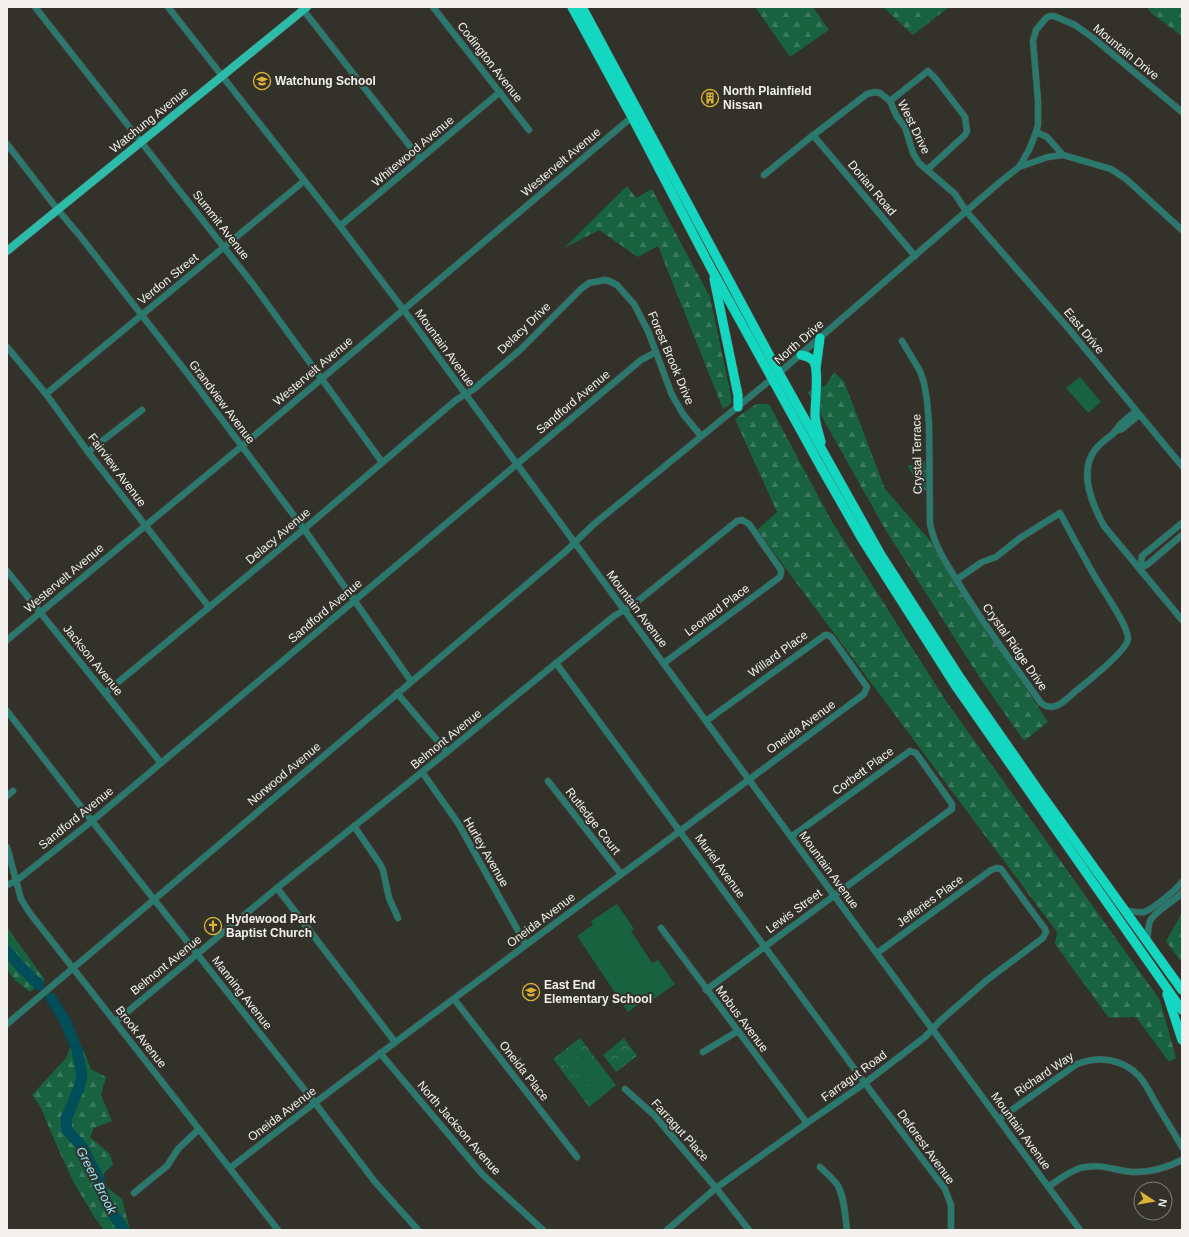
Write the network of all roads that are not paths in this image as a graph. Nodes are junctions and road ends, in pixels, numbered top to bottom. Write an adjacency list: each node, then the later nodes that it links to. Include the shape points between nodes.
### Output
1 (35, 7): 15 (street, Summit Avenue)
2 (168, 7): 7 (street, Mountain Avenue)
3 (433, 7): 8 (street, Codington Avenue)
4 (572, 7): 11 (highway)
5 (582, 7): 41 (highway)
6 (304, 8): 7 (main road, Watchung Avenue); 19 (street)
7 (222, 76): 15 (main road, Watchung Avenue); 23 (street, Mountain Avenue)
8 (500, 92): 12 (street, Codington Avenue); 19 (street, Whitewood Avenue)
9 (890, 101): 14 (street, West Drive, via 880,93 867,94); 21 (street, West Drive, via 905,127 913,153); 21 (street, via 928,72 965,117 965,135)
10 (1182, 112): 13 (street, Mountain Drive, via 1075,25 1050,16 1036,30 1033,41 1038,101)
11 (632, 116): 31 (highway); 33 (street, Westervelt Avenue)
12 (529, 130)
13 (1036, 132): 17 (street, Mountain Drive); 18 (street, via 1047,137)
14 (813, 135): 22 (street, West Drive); 30 (street, Dorian Road)
15 (141, 142): 24 (main road, Watchung Avenue); 28 (street, Summit Avenue)
16 (7, 144): 24 (street, Grandview Avenue)
17 (1029, 150): 20 (street, North Drive)
18 (1063, 154): 20 (street); 27 (street, via 1111,169 1126,179)
19 (420, 159): 26 (street, Whitewood Avenue)
20 (1019, 168): 25 (street, North Drive)
21 (927, 170): 25 (street, West Drive, via 955,194)
22 (764, 175)
23 (304, 181): 26 (street, Mountain Avenue); 28 (street, Verdon Street)
24 (58, 210): 29 (main road, Watchung Avenue); 34 (street, Grandview Avenue)
25 (966, 212): 30 (street, North Drive); 47 (street, East Drive, via 1068,328)
26 (340, 226): 33 (street, Mountain Avenue)
27 (1182, 230)
28 (224, 247): 34 (street, Verdon Street); 42 (street, Summit Avenue)
29 (7, 251)
30 (914, 256): 35 (street, North Drive)
31 (712, 270): 41 (highway); 45 (highway, via 738,395)
32 (599, 280): 38 (street, Forest Brook Drive, via 609,281 628,296 642,317); 44 (street, Delacy Drive, via 589,283 576,293 520,350)
33 (403, 309): 42 (street, Westervelt Avenue); 44 (street, Mountain Avenue)
34 (141, 315): 43 (street, Verdon Street); 49 (street, Grandview Avenue)
35 (820, 338): 39 (street, North Drive); 40 (highway)
36 (902, 341): 60 (street, Crystal Terrace, via 920,371 924,383 929,424 930,524 932,535)
37 (7, 347): 43 (street, Fairview Avenue)
38 (656, 352): 48 (street, Forest Brook Drive, via 678,406); 53 (street, Sandford Avenue, via 641,360)
39 (801, 355): 40 (highway, via 814,362); 41 (street, North Drive)
40 (816, 370): 51 (highway, via 815,415)
41 (776, 376): 45 (street, North Drive); 51 (highway); 110 (highway, via 862,539 957,688)
42 (322, 378): 49 (street, Westervelt Avenue); 52 (street, Summit Avenue)
43 (46, 394): 50 (street, Fairview Avenue)
44 (465, 395): 52 (street, Delacy Avenue); 53 (street, Mountain Avenue)
45 (738, 407): 48 (street, North Drive)
46 (142, 410): 50 (street)
47 (1137, 413): 54 (street, East Drive); 61 (street, via 1122,429 1095,450 1089,459 1087,479 1104,526)
48 (701, 436): 59 (street, North Drive)
49 (242, 446): 56 (street, Westervelt Avenue); 57 (street, Grandview Avenue)
50 (88, 452): 56 (street, Fairview Avenue)
51 (825, 456): 100 (highway, via 881,555 959,676)
52 (382, 462): 57 (street, Delacy Avenue)
53 (517, 464): 59 (street, Mountain Avenue); 65 (street, Sandford Avenue)
54 (1182, 466)
55 (1182, 522): 61 (street, via 1142,556)
56 (145, 526): 66 (street, Fairview Avenue); 68 (street, Westervelt Avenue)
57 (304, 529): 65 (street, Grandview Avenue); 66 (street, Delacy Avenue)
58 (1182, 535): 61 (street)
59 (574, 542): 67 (street, Mountain Avenue); 73 (street, Norwood Avenue)
60 (948, 567): 64 (street, Crystal Ridge Drive)
61 (1140, 568): 69 (street)
62 (7, 571): 68 (street, Jackson Avenue)
63 (782, 573): 67 (street, Belmont Avenue, via 749,524 742,520 737,521); 72 (street, Leonard Place)
64 (956, 580): 64 (street, Crystal Ridge Drive, via 1041,703 1046,706 1052,707 1062,703 1109,663 1128,638 1122,620 1094,576 1060,513 1020,538 996,557 982,562)
65 (354, 601): 73 (street, Grandview Avenue); 80 (street, Sandford Avenue)
66 (209, 607): 75 (street, Delacy Avenue)
67 (624, 610): 71 (street, Belmont Avenue); 72 (street, Mountain Avenue)
68 (40, 612): 70 (street, Westervelt Avenue); 75 (street, Jackson Avenue)
69 (1182, 620)
70 (7, 640)
71 (556, 663): 79 (street, Belmont Avenue); 89 (street, Muriel Avenue)
72 (664, 663): 78 (street, Mountain Avenue)
73 (411, 681): 76 (street, Norwood Avenue)
74 (866, 691): 78 (street, Willard Place, via 864,683 832,638 825,635); 82 (street, Oneida Avenue)
75 (105, 693): 80 (street, Jackson Avenue)
76 (397, 693): 79 (street); 99 (street, Norwood Avenue)
77 (7, 711): 87 (street, Manning Avenue)
78 (706, 721): 82 (street, Mountain Avenue)
79 (447, 752): 81 (street, Belmont Avenue)
80 (161, 763): 87 (street, Sandford Avenue)
81 (422, 772): 88 (street, Belmont Avenue); 105 (street, Hurley Avenue, via 458,823)
82 (749, 779): 89 (street, Oneida Avenue); 90 (street, Mountain Avenue)
83 (548, 781): 92 (street, Rutledge Court)
84 (13, 792): 85 (street)
85 (7, 796)
86 (952, 806): 90 (street, Corbett Place, via 951,800 916,753 910,751); 98 (street, Lewis Street, via 949,811)
87 (92, 820): 93 (street, Sandford Avenue); 99 (street, Manning Avenue)
88 (354, 826): 96 (street, Belmont Avenue); 101 (street, via 383,870 389,898)
89 (680, 831): 92 (street, Oneida Avenue); 106 (street, Muriel Avenue)
90 (791, 837): 98 (street, Mountain Avenue)
91 (7, 847): 93 (street, Brook Avenue)
92 (621, 874): 105 (street, Oneida Avenue)
93 (16, 881): 95 (street, Sandford Avenue); 109 (street, Brook Avenue, via 21,899 29,912)
94 (1182, 882): 100 (street, via 1149,910)
95 (7, 885)
96 (277, 888): 107 (street, Belmont Avenue); 120 (street)
97 (1182, 893): 104 (street, via 1154,915 1148,928)
98 (834, 895): 106 (street, Lewis Street); 108 (street, Mountain Avenue)
99 (154, 899): 107 (street, Manning Avenue); 109 (street, Norwood Avenue)
100 (1124, 910): 104 (highway)
101 (398, 918)
102 (661, 928): 111 (street, Mobus Avenue)
103 (1046, 932): 108 (street, Jefferies Place, via 1001,869 997,868); 117 (street, Farragut Road, via 1043,938 988,980)
104 (1147, 941): 112 (highway)
105 (526, 945): 113 (street, Oneida Avenue)
106 (764, 946): 111 (street, Lewis Street); 123 (street, Muriel Avenue)
107 (198, 954): 116 (street, Belmont Avenue); 125 (street, Manning Avenue)
108 (877, 954): 117 (street, Mountain Avenue)
109 (72, 967): 115 (street, Norwood Avenue); 116 (street, Brook Avenue)
110 (1163, 983): 114 (highway); 119 (highway)
111 (706, 990): 118 (street, Mobus Avenue)
112 (1182, 990)
113 (454, 999): 120 (street, Oneida Avenue); 130 (street, Oneida Place)
114 (1182, 1010)
115 (8, 1021)
116 (115, 1022): 128 (street, Brook Avenue)
117 (932, 1029): 123 (street, Farragut Road); 126 (street, Mountain Avenue)
118 (738, 1030): 121 (street); 127 (street, Mobus Avenue)
119 (1182, 1040)
120 (395, 1042): 122 (street, Oneida Avenue)
121 (703, 1052)
122 (380, 1053): 125 (street, Oneida Avenue); 139 (street, North Jackson Avenue, via 482,1174)
123 (865, 1083): 127 (street, Farragut Road); 143 (street, Deforest Avenue, via 945,1189 951,1205)
124 (625, 1089): 135 (street, Farragut Place, via 654,1115)
125 (315, 1103): 133 (street, Oneida Avenue); 138 (street, Manning Avenue, via 376,1182)
126 (999, 1119): 129 (street, Richard Way, via 1077,1064 1091,1059 1108,1059 1126,1066 1140,1077); 134 (street, Mountain Avenue)
127 (807, 1122): 135 (street, Farragut Road)
128 (198, 1130): 133 (street, Brook Avenue); 136 (street, via 178,1149 167,1166)
129 (1182, 1147)
130 (577, 1157)
131 (1182, 1160): 134 (street, via 1146,1172 1105,1166 1088,1167 1070,1172)
132 (820, 1167): 142 (street, via 840,1191)
133 (230, 1168): 137 (street, Brook Avenue)
134 (1049, 1186): 144 (street, Mountain Avenue)
135 (716, 1188): 140 (street, Farragut Road); 141 (street, Farragut Place)
136 (134, 1194)
137 (278, 1230)
138 (418, 1230)
139 (543, 1230)
140 (667, 1230)
141 (749, 1230)
142 (847, 1230)
143 (951, 1230)
144 (1080, 1230)

